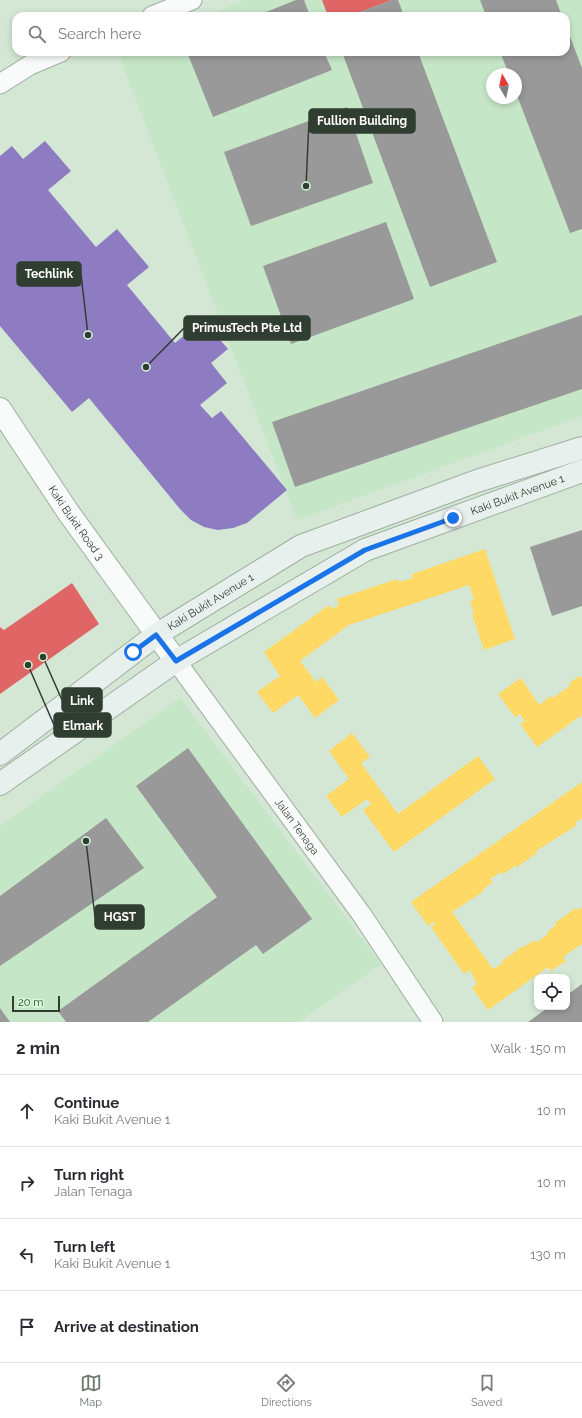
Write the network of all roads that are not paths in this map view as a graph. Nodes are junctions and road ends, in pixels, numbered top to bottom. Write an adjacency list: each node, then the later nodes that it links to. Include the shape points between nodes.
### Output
1 (192, 0): 2 (street)
2 (162, 12)
3 (52, 56): 4 (street, via 30,65)
4 (0, 84)
5 (0, 409): 8 (street, Kaki Bukit Road 3, via 68,512)
6 (582, 448): 8 (main road, Kaki Bukit Avenue 1, via 477,481 301,546)
7 (582, 470): 9 (main road, Kaki Bukit Avenue 1, via 365,550)
8 (156, 635): 9 (street, Jalan Tenaga); 10 (main road, Kaki Bukit Avenue 1)
9 (176, 661): 11 (main road, Kaki Bukit Avenue 1); 12 (street, Jalan Tenaga, via 362,915)
10 (0, 754)
11 (0, 784)
12 (433, 1022)

